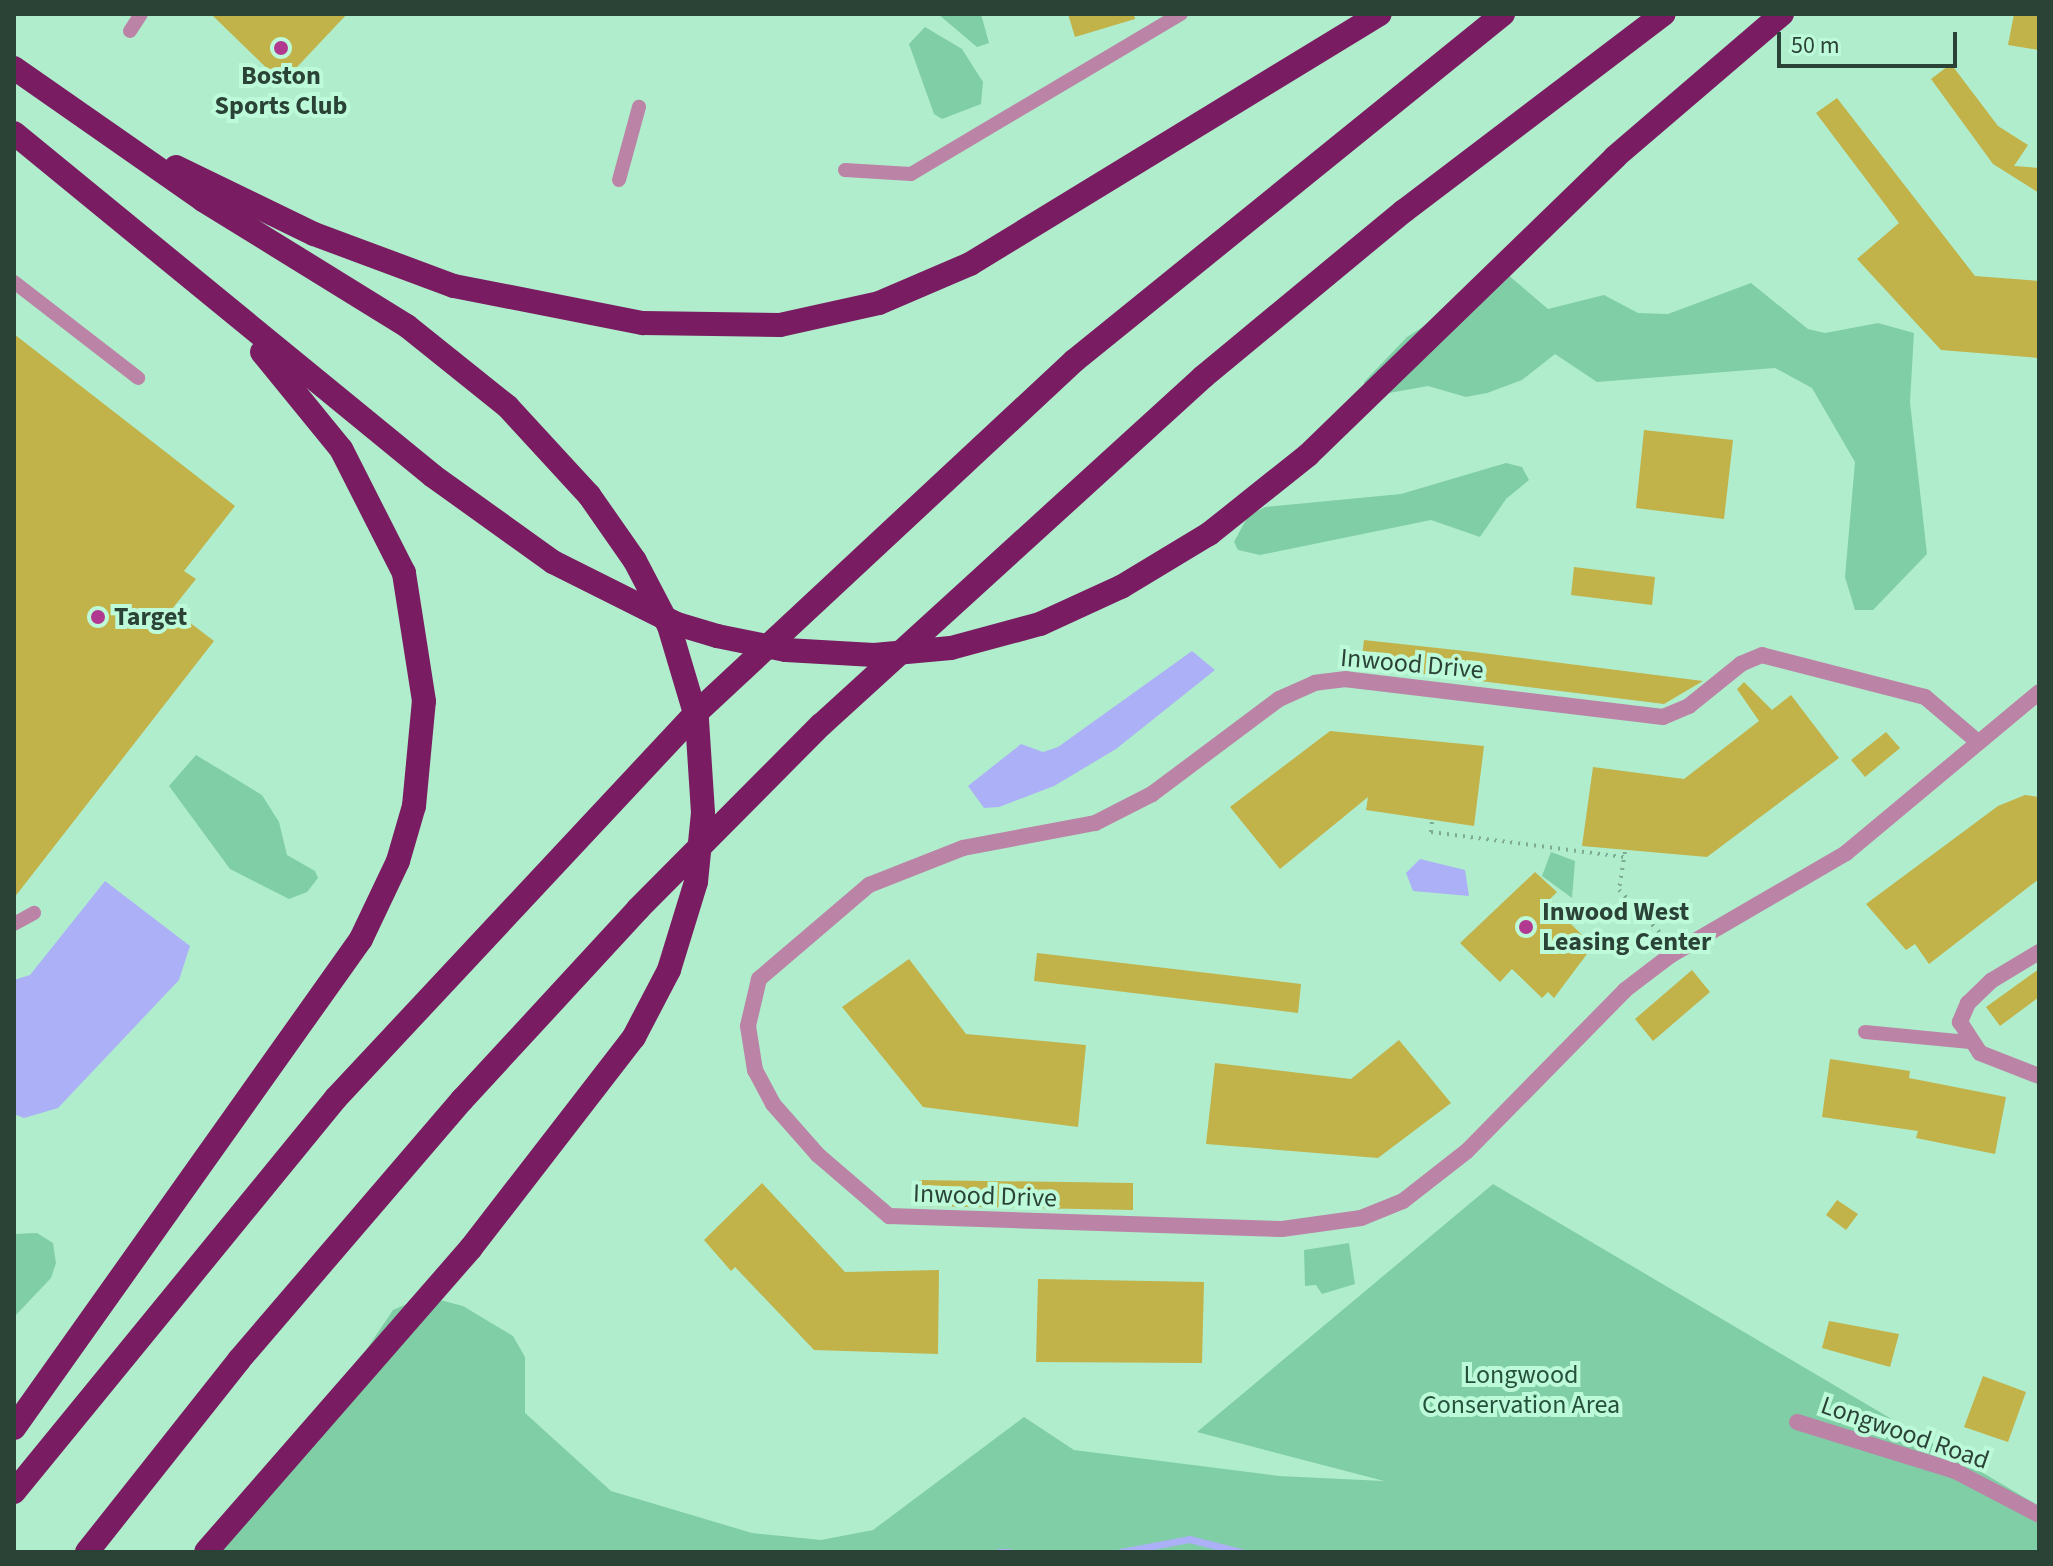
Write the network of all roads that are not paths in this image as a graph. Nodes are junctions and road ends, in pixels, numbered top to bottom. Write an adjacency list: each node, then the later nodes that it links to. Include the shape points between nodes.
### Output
1 (141, 14): 7 (lane)
2 (1181, 14): 12 (lane, via 911,174)
3 (1380, 14): 11 (highway, via 970,264 879,303 780,325 643,323 454,286 314,234)
4 (1503, 14): 27 (highway, via 1074,361 704,705 336,1098)
5 (1664, 14): 29 (highway, via 1448,177 1236,349 1042,518 821,725 638,909 434,1132 239,1360)
6 (1782, 14): 14 (highway, via 1664,111 1308,455 1209,534 1088,604 962,646 874,655 814,653 750,645 677,624 553,562 433,476)
7 (130, 31)
8 (14, 68): 11 (highway)
9 (639, 107): 13 (lane)
10 (14, 133): 14 (highway)
11 (135, 149): 30 (highway, via 203,200 457,361 531,430 589,495 648,582 678,648 697,720 703,801 699,860 669,970 620,1058 424,1304)
12 (845, 170)
13 (619, 180)
14 (193, 281): 26 (highway, via 305,400 384,523 404,573 421,652 419,779 398,861 361,939)
15 (14, 282): 16 (lane)
16 (138, 378)
17 (2039, 692): 18 (street, Inwood Drive)
18 (1978, 742): 18 (street, Inwood Drive, via 1925,697 1762,655 1741,664 1689,706 1663,717 1322,681 1279,699 1152,794 1095,823 963,848 869,885 759,979 748,1026 755,1070 773,1104 844,1182 889,1216 1309,1227 1376,1213 1433,1181 1599,1013 1678,952 1828,865)
19 (34, 913): 20 (lane)
20 (14, 924)
21 (2039, 952): 23 (street, via 1968,1003 1960,1029)
22 (1865, 1032): 23 (lane)
23 (1968, 1042): 24 (street)
24 (2039, 1076)
25 (1797, 1422): 28 (street, Longwood Road, via 1955,1471)
26 (14, 1428)
27 (14, 1492)
28 (2039, 1515)
29 (87, 1552)
30 (206, 1552)

